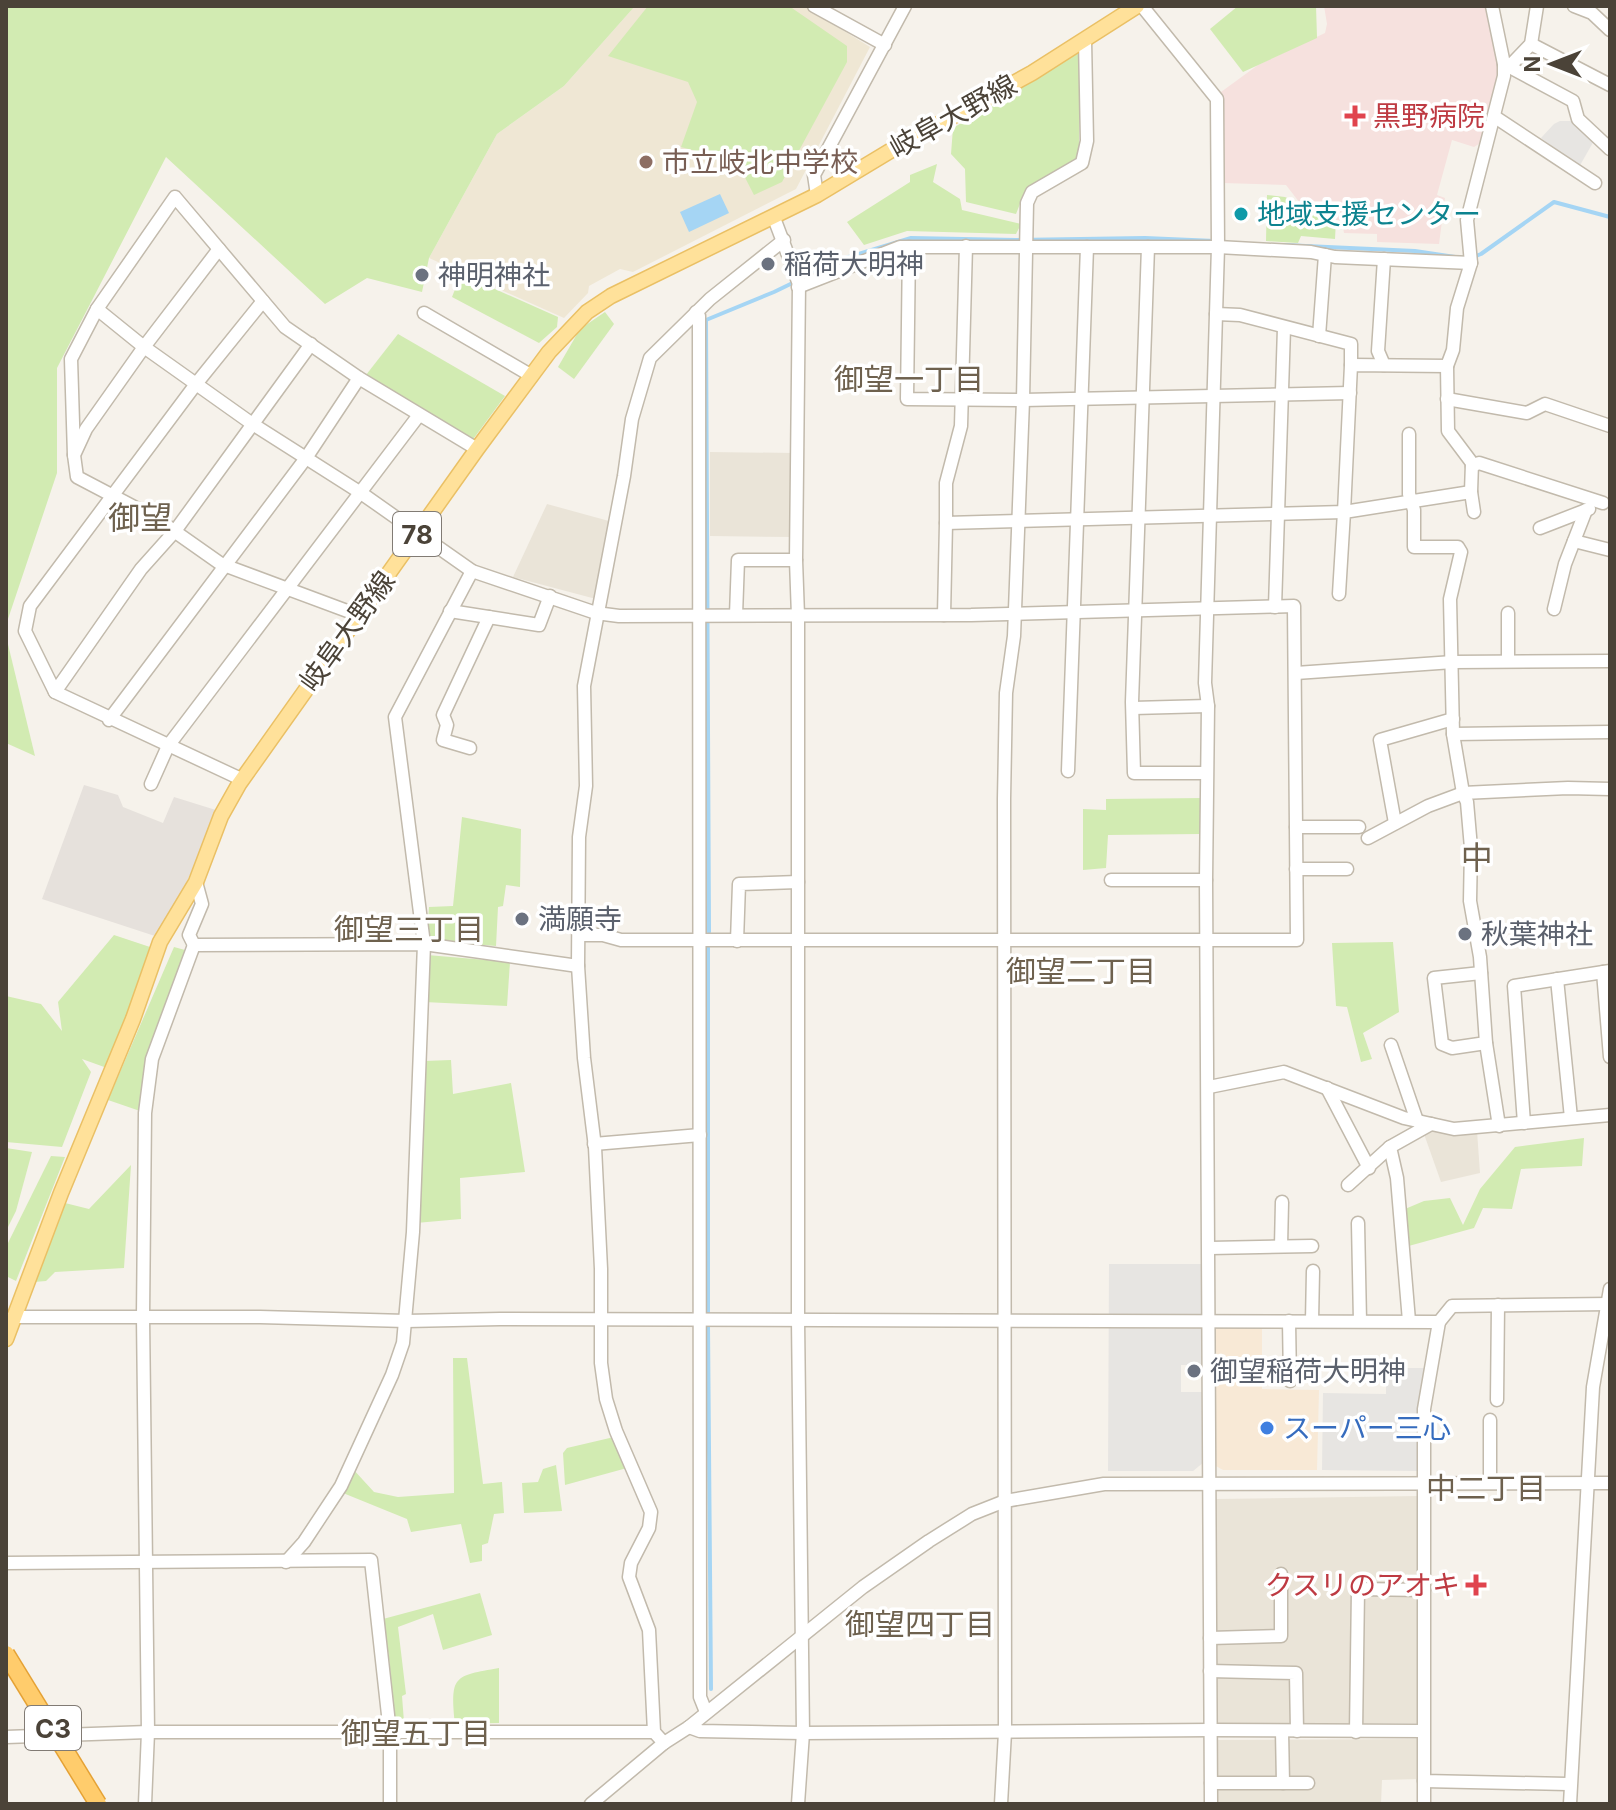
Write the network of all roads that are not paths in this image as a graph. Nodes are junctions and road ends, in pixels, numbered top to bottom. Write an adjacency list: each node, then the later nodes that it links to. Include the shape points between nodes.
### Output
1 (814, 6): 11 (street)
2 (905, 6): 11 (street)
3 (1140, 6): 9 (main road, 岐阜大野線 / 78); 25 (street, via 1217,99)
4 (1492, 6): 12 (street)
5 (1537, 6): 10 (street)
6 (1574, 6): 7 (street)
7 (1594, 10): 8 (street)
8 (1610, 30)
9 (1085, 40): 17 (main road, 岐阜大野線 / 78); 22 (street, via 1087,141 1082,163 1032,192)
10 (1531, 44): 12 (street); 13 (street)
11 (885, 45): 17 (street, via 814,175)
12 (1507, 65): 14 (street); 15 (street, via 1573,101 1578,119)
13 (1610, 85)
14 (1495, 117): 16 (street); 29 (street, via 1467,220)
15 (1610, 149)
16 (1595, 183)
17 (817, 195): 18 (main road, 岐阜大野線 / 78)
18 (774, 218): 19 (street); 43 (main road, 岐阜大野線 / 78, via 601,302)
19 (784, 240): 30 (street); 33 (street)
20 (966, 246): 21 (street); 22 (street); 51 (street)
21 (909, 247): 30 (street); 51 (street, via 907,399)
22 (1026, 247): 23 (street); 53 (street)
23 (1087, 247): 24 (street); 50 (street)
24 (1148, 247): 25 (street); 48 (street)
25 (1218, 247): 27 (street); 35 (street)
26 (219, 249): 31 (street); 32 (street, via 175,197); 39 (street)
27 (1325, 255): 28 (street); 37 (street)
28 (1384, 259): 29 (street); 41 (street, via 1378,351)
29 (1471, 263): 42 (street)
30 (798, 287): 81 (street)
31 (263, 301): 38 (street, via 285,327); 45 (street)
32 (97, 309): 39 (street); 59 (street, via 71,359)
33 (696, 312): 92 (street, via 650,358 642,381); 99 (street)
34 (424, 313): 43 (street)
35 (1216, 314): 36 (street); 49 (street)
36 (1284, 328): 37 (street); 47 (street)
37 (1319, 336): 40 (street, via 1351,344)
38 (311, 344): 44 (street); 55 (street)
39 (144, 347): 45 (street); 59 (street, via 86,429)
40 (1351, 365): 41 (street); 46 (street)
41 (1384, 365): 42 (street)
42 (1447, 366): 52 (street)
43 (532, 376): 58 (main road, 岐阜大野線 / 78)
44 (359, 378): 54 (street); 60 (street)
45 (196, 384): 55 (street); 64 (street)
46 (1350, 393): 47 (street); 68 (street)
47 (1282, 394): 49 (street); 70 (street)
48 (1142, 396): 49 (street); 50 (street); 72 (street)
49 (1214, 396): 71 (street)
50 (1081, 398): 53 (street); 73 (street)
51 (961, 399): 53 (street); 75 (street, via 961,426 946,483)
52 (1447, 399): 56 (street, via 1527,413 1545,404); 61 (street, via 1448,431)
53 (1023, 400): 74 (street)
54 (419, 415): 58 (street); 63 (street)
55 (251, 423): 60 (street); 77 (street)
56 (1610, 426)
57 (1409, 434): 65 (street)
58 (477, 449): 78 (main road, 岐阜大野線 / 78)
59 (74, 455): 64 (street, via 77,477)
60 (306, 458): 63 (street); 82 (street)
61 (1472, 466): 62 (street); 66 (street, via 1479,463)
62 (1471, 492): 65 (street); 69 (street)
63 (361, 493): 78 (street); 84 (street)
64 (113, 495): 77 (street); 106 (street, via 30,606 25,631)
65 (1412, 501): 68 (street); 104 (street, via 1414,547 1458,547 1461,552 1450,599)
66 (1607, 502): 67 (street)
67 (1586, 510): 76 (street); 79 (street)
68 (1344, 512): 70 (street); 85 (street)
69 (1474, 512)
70 (1277, 513): 71 (street); 88 (street)
71 (1209, 515): 72 (street); 87 (street)
72 (1138, 516): 73 (street); 89 (street)
73 (1077, 519): 74 (street); 93 (street)
74 (1017, 520): 75 (street); 95 (street)
75 (946, 523): 98 (street)
76 (1540, 528)
77 (175, 531): 82 (street); 106 (street, via 141,569)
78 (417, 534): 83 (street); 96 (main road, 岐阜大野線 / 78)
79 (1574, 541): 80 (street); 90 (street)
80 (1610, 550)
81 (796, 560): 97 (street, via 738,560); 100 (street)
82 (225, 565): 84 (street); 110 (street)
83 (472, 571): 86 (street); 91 (street)
84 (288, 587): 96 (street); 113 (street)
85 (1339, 594)
86 (550, 596): 92 (street); 101 (street, via 539,625)
87 (1205, 607): 88 (street); 89 (street); 107 (street)
88 (1275, 607): 105 (street, via 1294,606)
89 (1135, 609): 93 (street); 108 (street)
90 (1554, 609)
91 (450, 611): 101 (street); 137 (street, via 395,717)
92 (596, 613): 99 (street); 131 (street, via 584,686 586,786 579,837)
93 (1073, 613): 95 (street); 115 (street)
94 (1508, 613): 102 (street)
95 (1013, 614): 98 (street); 132 (street, via 1006,693)
96 (358, 615): 117 (main road, 岐阜大野線 / 78)
97 (736, 615): 99 (street); 100 (street)
98 (944, 615): 100 (street)
99 (699, 616): 134 (street)
100 (798, 616): 130 (street)
101 (489, 617): 114 (street, via 443,715 443,740)
102 (1508, 661): 103 (street); 104 (street)
103 (1610, 661)
104 (1453, 662): 105 (street); 109 (street)
105 (1296, 673): 122 (street)
106 (55, 692): 110 (street)
107 (1208, 706): 108 (street); 116 (street)
108 (1133, 708): 116 (street, via 1134,773)
109 (1453, 719): 112 (street); 121 (street, via 1380,740)
110 (109, 720): 113 (street)
111 (1610, 732): 112 (street)
112 (1453, 734): 120 (street)
113 (168, 746): 117 (street); 118 (street)
114 (470, 748)
115 (1068, 771)
116 (1206, 773): 128 (street)
117 (241, 779): 129 (main road, 岐阜大野線 / 78)
118 (151, 784)
119 (1610, 789): 120 (street)
120 (1463, 793): 121 (street); 141 (street)
121 (1395, 823): 124 (street)
122 (1296, 827): 123 (street); 125 (street)
123 (1359, 827)
124 (1368, 838)
125 (1296, 869): 126 (street); 133 (street, via 1297,940)
126 (1347, 869)
127 (1111, 880): 128 (street)
128 (1206, 880): 133 (street)
129 (196, 882): 138 (street, via 202,904 189,935); 167 (main road, 岐阜大野線 / 78, via 160,942)
130 (798, 882): 135 (street); 136 (street, via 739,884)
131 (579, 935): 134 (street); 139 (street)
132 (1002, 939): 133 (street); 135 (street); 172 (street)
133 (1206, 939): 146 (street)
134 (699, 940): 136 (street); 153 (street)
135 (798, 940): 136 (street); 171 (street)
136 (737, 941)
137 (424, 944): 138 (street); 139 (street); 173 (street)
138 (194, 945): 168 (street, via 152,1059 143,1160)
139 (578, 966): 154 (street)
140 (1607, 971): 142 (street); 145 (street)
141 (1481, 973): 143 (street); 143 (street, via 1434,978 1442,1044 1452,1048)
142 (1557, 979): 149 (street); 151 (street, via 1514,986)
143 (1486, 1043): 152 (street)
144 (1391, 1045): 150 (street)
145 (1610, 1057)
146 (1209, 1087): 147 (street, via 1284,1072); 162 (street)
147 (1327, 1088): 150 (street); 156 (street)
148 (1610, 1115): 149 (street)
149 (1571, 1118): 151 (street)
150 (1424, 1122): 152 (street, via 1454,1129); 155 (street)
151 (1524, 1123): 152 (street)
152 (1499, 1126)
153 (700, 1135): 154 (street); 170 (street)
154 (594, 1144): 169 (street)
155 (1390, 1147): 156 (street); 178 (street)
156 (1369, 1168): 157 (street)
157 (1348, 1185)
158 (1282, 1202): 160 (street)
159 (1358, 1223): 177 (street)
160 (1281, 1246): 161 (street); 162 (street)
161 (1312, 1246)
162 (1210, 1248): 174 (street)
163 (1313, 1271): 176 (street)
164 (1610, 1289): 165 (street)
165 (1609, 1304): 166 (street); 186 (street, via 1593,1387)
166 (1498, 1305): 179 (street, via 1452,1306); 182 (street)
167 (13, 1317): 168 (street); 180 (main road, 岐阜大野線 / 78)
168 (143, 1317): 173 (street); 192 (street)
169 (603, 1320): 170 (street); 173 (street); 206 (street, via 606,1399 651,1512 629,1577 649,1630)
170 (700, 1320): 171 (street); 199 (street, via 700,1697)
171 (798, 1320): 172 (street); 195 (street)
172 (1003, 1320): 174 (street); 189 (street)
173 (406, 1321): 190 (street, via 392,1375 341,1486)
174 (1210, 1321): 175 (street); 188 (street)
175 (1289, 1321): 176 (street); 181 (street)
176 (1312, 1321): 177 (street)
177 (1360, 1321): 178 (street)
178 (1409, 1321): 179 (street)
179 (1439, 1322): 184 (street, via 1424,1409)
180 (6, 1339)
181 (1290, 1381)
182 (1497, 1400)
183 (1490, 1420): 185 (street)
184 (1424, 1482): 185 (street); 188 (street); 194 (street)
185 (1490, 1482): 186 (street)
186 (1587, 1482): 187 (street); 226 (street)
187 (1610, 1483)
188 (1209, 1484): 189 (street, via 1104,1484); 196 (street)
189 (1005, 1501): 195 (street, via 929,1541); 207 (street)
190 (286, 1562): 192 (street); 209 (street, via 371,1560)
191 (6, 1563): 192 (street)
192 (147, 1563): 205 (street)
193 (1281, 1574): 196 (street, via 1281,1636)
194 (1424, 1590): 204 (street); 208 (street, via 1358,1589)
195 (800, 1637): 199 (street); 210 (street)
196 (1210, 1638): 198 (street)
197 (6, 1654): 219 (highway, C3, bridge)
198 (1210, 1671): 201 (street); 203 (street, via 1296,1673)
199 (706, 1712): 200 (street)
200 (689, 1727): 210 (street); 212 (street)
201 (1211, 1730): 202 (street); 207 (street); 214 (street)
202 (1282, 1731): 203 (street); 215 (street)
203 (1297, 1731): 208 (street)
204 (1423, 1731): 208 (street); 213 (street)
205 (148, 1732): 209 (street); 211 (street); 220 (street)
206 (654, 1732): 209 (street); 212 (street)
207 (1005, 1732): 210 (street); 223 (street)
208 (1356, 1732)
209 (390, 1733): 221 (street)
210 (803, 1733): 222 (street)
211 (6, 1737)
212 (664, 1743): 218 (street)
213 (1424, 1781): 217 (street); 225 (street)
214 (1211, 1783): 215 (street); 224 (street)
215 (1283, 1783): 216 (street)
216 (1308, 1783)
217 (1567, 1784)
218 (593, 1803)
219 (98, 1804)
220 (145, 1804)
221 (390, 1804)
222 (798, 1804)
223 (1001, 1804)
224 (1211, 1804)
225 (1424, 1804)
226 (1570, 1804)

